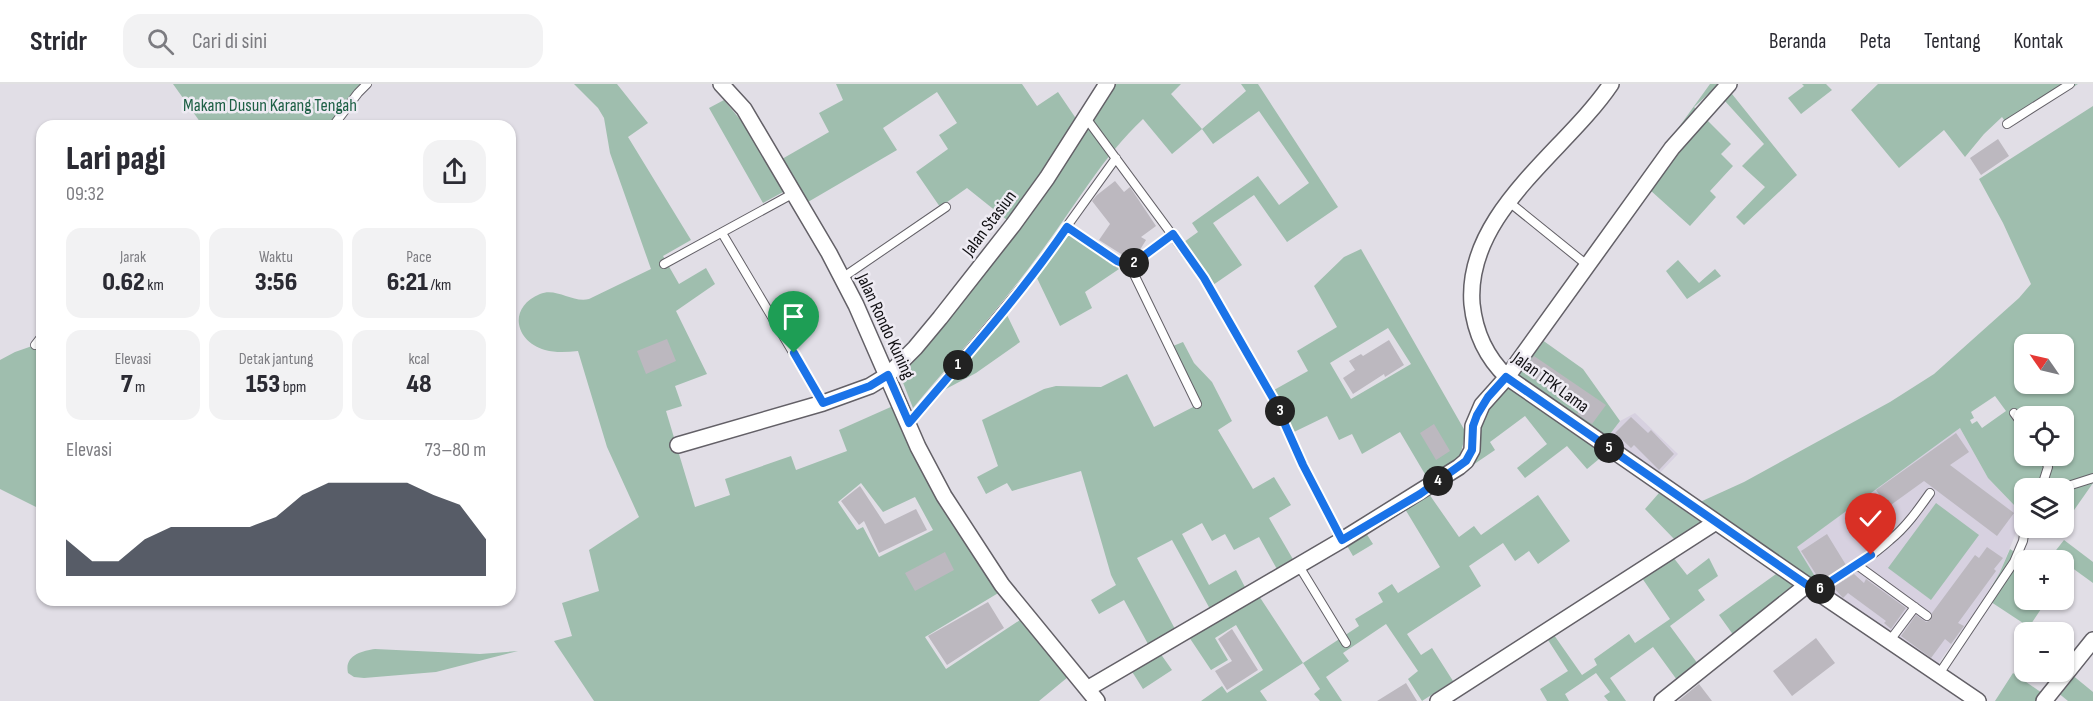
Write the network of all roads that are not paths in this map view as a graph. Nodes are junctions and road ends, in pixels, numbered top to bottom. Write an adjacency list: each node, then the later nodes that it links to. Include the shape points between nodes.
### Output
1 (367, 84): 8 (lane)
2 (720, 84): 11 (street, Jalan Rondo Kuning, via 744,109)
3 (1107, 84): 7 (street, Jalan Stasiun)
4 (1611, 84): 12 (street, Jalan TPK Lama)
5 (2070, 84): 9 (lane)
6 (1723, 86): 19 (street, via 1672,148)
7 (1086, 118): 10 (lane); 23 (street, Jalan Stasiun, via 1013,225 940,318)
8 (338, 120)
9 (2007, 124)
10 (1116, 158): 14 (lane); 16 (lane)
11 (794, 193): 15 (lane); 20 (street, Jalan Rondo Kuning)
12 (1509, 202): 19 (lane); 24 (street, Jalan TPK Lama, via 1477,258 1472,294 1480,340)
13 (946, 207): 20 (lane)
14 (1067, 227): 18 (lane); 27 (lane)
15 (722, 233): 17 (lane); 25 (lane)
16 (1173, 234): 18 (lane); 34 (lane, via 1204,278 1274,400)
17 (664, 264)
18 (1130, 266): 26 (lane)
19 (1587, 266): 24 (street)
20 (842, 278): 23 (street, Jalan Rondo Kuning)
21 (36, 343): 22 (lane)
22 (34, 345)
23 (888, 375): 25 (street, Jalan Stasiun); 27 (street, Jalan Rondo Kuning)
24 (1506, 377): 32 (street, Jalan TPK Lama); 34 (street, via 1477,415 1472,450 1466,461 1420,494)
25 (823, 403): 28 (street, Jalan Stasiun)
26 (1197, 404)
27 (909, 423): 44 (street, Jalan Rondo Kuning, via 932,474 991,569)
28 (678, 445)
29 (2093, 478): 30 (lane)
30 (2074, 484)
31 (1930, 493): 35 (lane, via 1890,540)
32 (1716, 522): 37 (street, Jalan TPK Lama); 46 (street)
33 (2023, 538): 43 (lane, via 2014,562)
34 (1342, 540): 36 (street)
35 (1857, 565): 37 (lane); 38 (lane)
36 (1299, 566): 42 (lane); 44 (street)
37 (1811, 588): 43 (street, Jalan TPK Lama); 47 (street)
38 (1915, 607): 39 (lane); 40 (lane)
39 (1927, 616)
40 (1894, 634)
41 (2093, 640): 49 (street)
42 (1346, 643)
43 (1939, 675): 48 (street, Jalan TPK Lama)
44 (1087, 689): 45 (street, Jalan Rondo Kuning)
45 (1097, 701)
46 (1438, 701)
47 (1662, 701)
48 (1978, 701)
49 (2044, 701)

